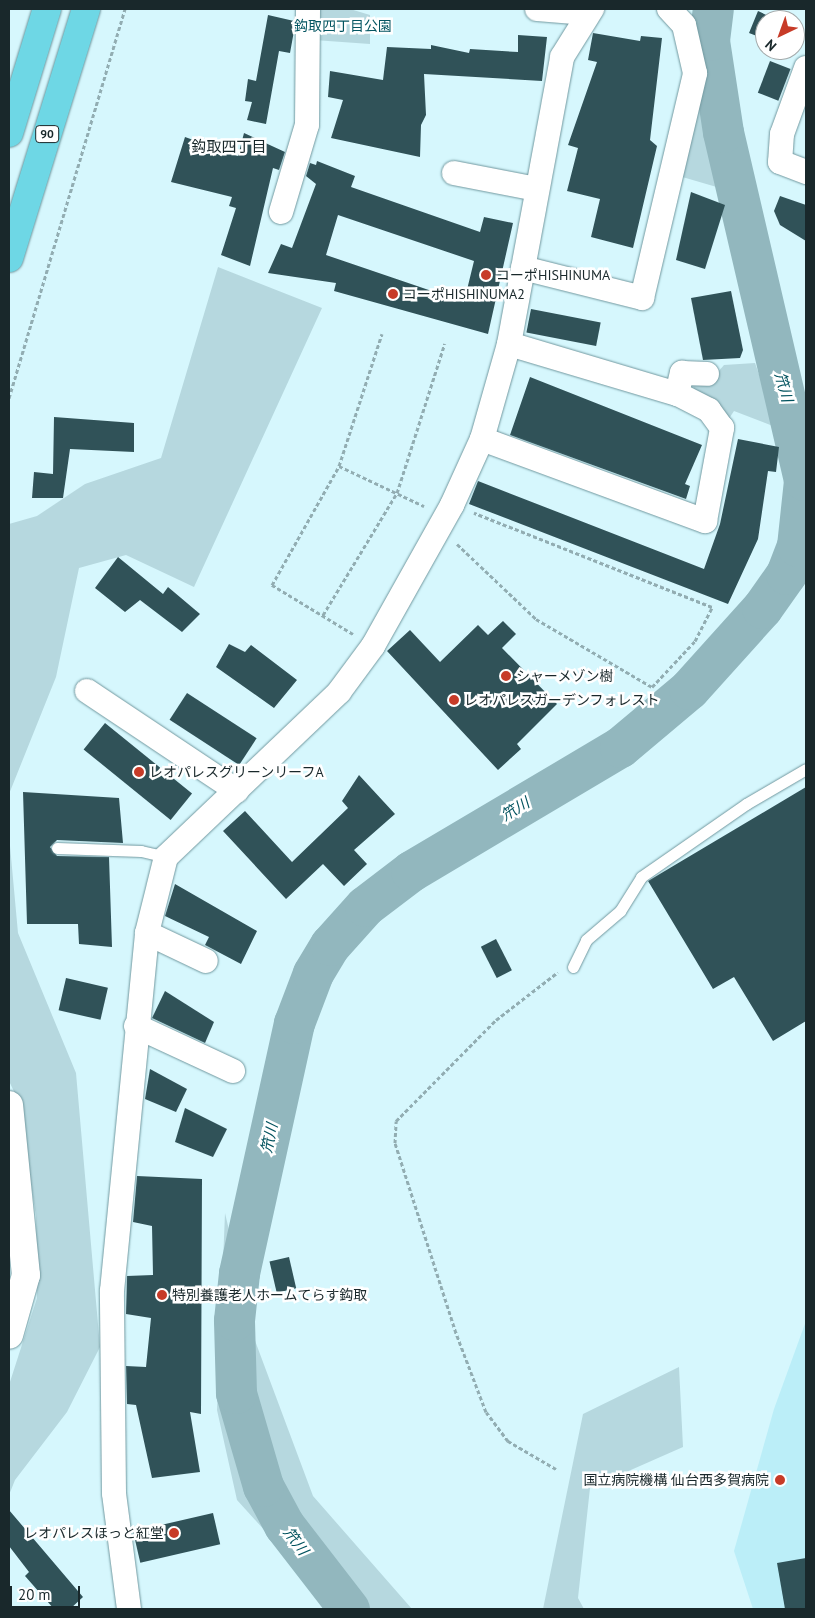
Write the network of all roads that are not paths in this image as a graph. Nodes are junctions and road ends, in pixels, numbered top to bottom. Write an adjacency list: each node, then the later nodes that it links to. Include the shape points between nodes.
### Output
1 (47, 9): 8 (main road)
2 (86, 9): 13 (main road, 90)
3 (308, 9): 12 (street, via 308,125)
4 (538, 9): 6 (street)
5 (669, 9): 14 (street, via 684,25 695,74 642,298)
6 (589, 11): 11 (street, via 562,57)
7 (806, 68): 9 (street, via 782,134 780,162)
8 (9, 133)
9 (806, 172)
10 (454, 173): 11 (street)
11 (536, 189): 14 (street)
12 (282, 212)
13 (9, 258)
14 (523, 268): 15 (street)
15 (509, 344): 17 (street); 18 (street)
16 (707, 374): 17 (street, via 682,373)
17 (676, 394): 18 (street, via 709,410 722,428 705,521)
18 (482, 439): 21 (street, via 446,516 373,646 316,717)
19 (87, 692): 21 (street)
20 (806, 769): 26 (lane, via 746,804 642,877 620,911 586,940)
21 (237, 791): 23 (street)
22 (57, 848): 23 (lane, via 141,851)
23 (166, 857): 24 (street)
24 (147, 932): 25 (street); 27 (street)
25 (206, 961)
26 (573, 967)
27 (136, 1026): 28 (street); 31 (street, via 112,1291 114,1493)
28 (233, 1071)
29 (9, 1104): 30 (street, via 26,1275)
30 (9, 1335)
31 (129, 1609)

